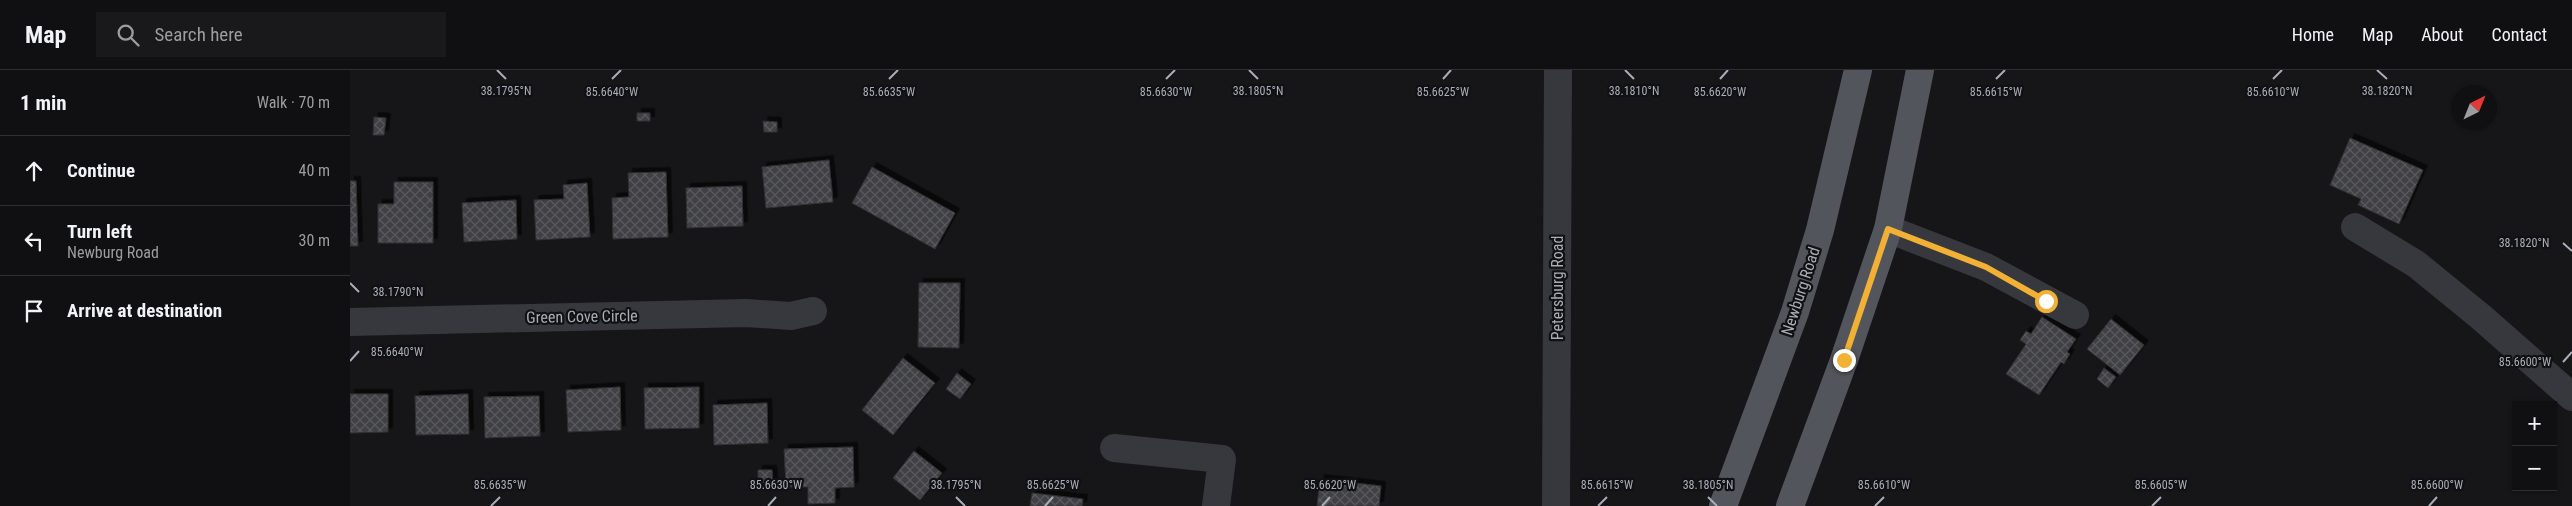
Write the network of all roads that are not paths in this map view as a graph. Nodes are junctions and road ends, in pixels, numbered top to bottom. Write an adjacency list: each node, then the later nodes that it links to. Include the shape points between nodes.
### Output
1 (1558, 70): 12 (street, Petersburg Road)
2 (1858, 70): 13 (main road, Newburg Road, via 1809,267)
3 (1920, 70): 5 (main road)
4 (2355, 226): 9 (street, via 2416,264)
5 (1888, 229): 7 (street, via 1986,267); 14 (main road)
6 (813, 311): 8 (street, Green Cove Circle, via 791,316 746,313)
7 (2075, 315)
8 (350, 322)
9 (2572, 397)
10 (1114, 448): 11 (street, via 1222,459)
11 (1216, 506)
12 (1556, 506)
13 (1723, 506)
14 (1790, 506)

